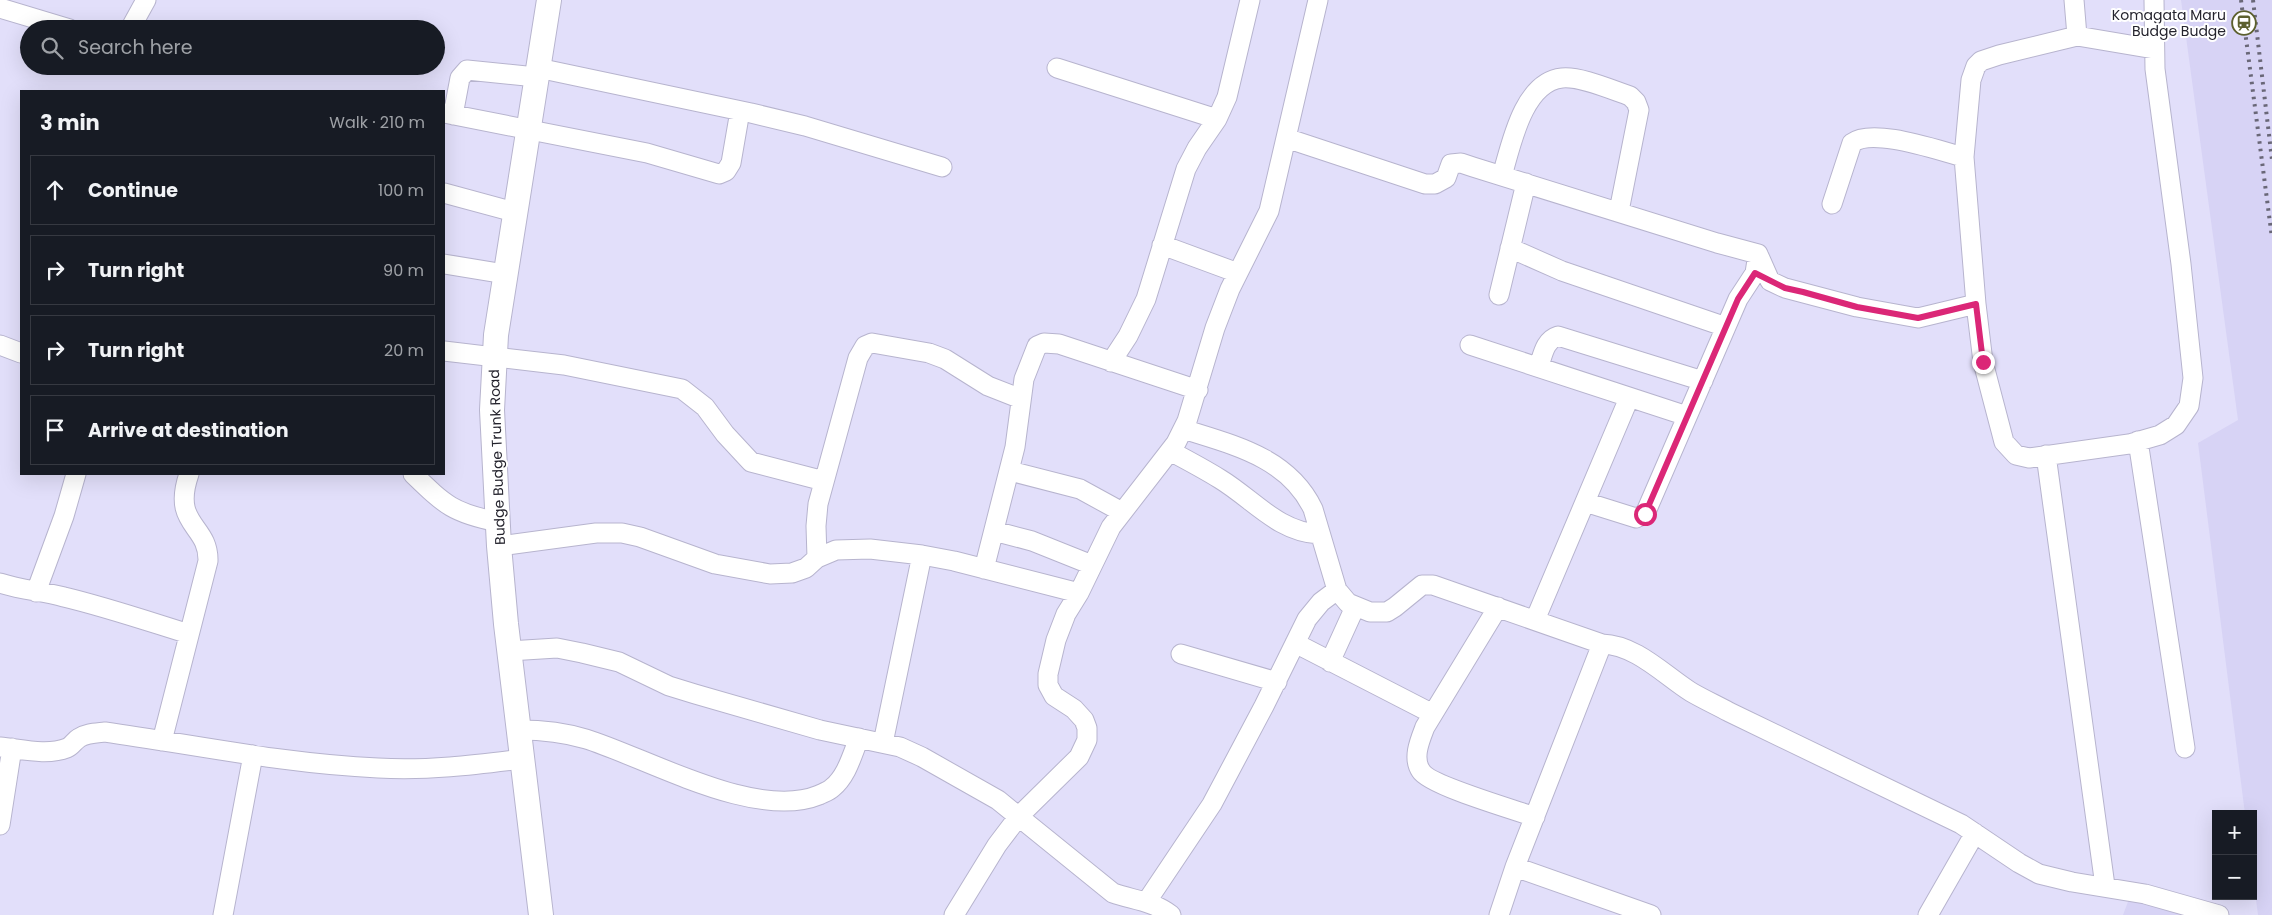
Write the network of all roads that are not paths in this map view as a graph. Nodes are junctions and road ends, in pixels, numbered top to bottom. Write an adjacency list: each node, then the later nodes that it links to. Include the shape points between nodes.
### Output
1 (146, 0): 9 (street)
2 (549, 0): 13 (main road, Budge Budge Trunk Road)
3 (1250, 0): 16 (street, via 1227,97)
4 (1318, 0): 18 (street)
5 (2074, 0): 10 (street)
6 (2154, 0): 11 (street)
7 (0, 8): 8 (street)
8 (40, 20)
9 (135, 20)
10 (2077, 36): 11 (street); 19 (street, via 1999,55 1976,66 1970,90)
11 (2154, 49): 49 (street, via 2193,378 2189,406 2176,425 2160,435)
12 (1056, 68): 16 (street)
13 (537, 72): 14 (street); 15 (street, via 467,70 460,78); 17 (main road, Budge Budge Trunk Road)
14 (740, 111): 17 (street, via 731,162 726,171 719,174 648,153); 20 (street, via 805,126)
15 (448, 114): 17 (street)
16 (1217, 119): 27 (street, via 1186,170)
17 (528, 129): 26 (main road, Budge Budge Trunk Road)
18 (1286, 138): 21 (street, via 1425,184 1435,184 1446,178 1451,164); 30 (street, via 1269,211)
19 (1964, 157): 24 (street, via 1884,137 1858,138 1852,143); 34 (street)
20 (942, 167)
21 (1502, 176): 22 (street); 25 (street, via 1521,116 1538,90 1562,78 1630,96 1639,110)
22 (1526, 183): 25 (street); 28 (street)
23 (445, 193): 26 (street)
24 (1832, 204)
25 (1619, 211): 32 (street, via 1758,254)
26 (514, 212): 31 (main road, Budge Budge Trunk Road)
27 (1162, 245): 30 (street); 41 (street, via 1146,299)
28 (1510, 248): 33 (street); 35 (street, via 1562,271)
29 (445, 264): 31 (street)
30 (1238, 273): 44 (street, via 1215,328)
31 (505, 274): 40 (main road, Budge Budge Trunk Road)
32 (1763, 277): 34 (street, via 1785,288 1857,307 1918,318); 35 (street, via 1738,299)
33 (1499, 295)
34 (1976, 304): 51 (street, via 1983,362 2004,442 2016,455 2029,458)
35 (1726, 327): 43 (street)
36 (0, 345): 39 (street)
37 (1470, 345): 42 (street)
38 (445, 351): 40 (street)
39 (20, 353)
40 (494, 358): 56 (street, via 564,365 682,389 705,407 751,462); 59 (main road, Budge Budge Trunk Road, via 492,410)
41 (1111, 362): 44 (street); 46 (street, via 1059,344 1044,343 1037,346 1029,362)
42 (1539, 366): 43 (street, via 1547,343 1558,336); 45 (street)
43 (1703, 381): 47 (street)
44 (1198, 390): 48 (street)
45 (1629, 398): 47 (street); 57 (street)
46 (1021, 399): 52 (street); 56 (street, via 988,386 945,359 872,343 865,346 858,358)
47 (1687, 416): 57 (street, via 1642,517)
48 (1183, 429): 50 (street); 61 (street, via 1259,455 1278,467 1309,500)
49 (2138, 441): 51 (street); 87 (street)
50 (1170, 451): 58 (street); 61 (street, via 1221,479 1280,523 1296,531)
51 (2046, 455): 95 (street)
52 (1010, 471): 58 (street, via 1073,487); 60 (street)
53 (76, 475): 69 (street)
54 (189, 475): 74 (street, via 183,506 188,520 208,550)
55 (414, 475): 59 (street, via 441,502 457,511)
56 (824, 481): 64 (street, via 818,511)
57 (1585, 502): 73 (street)
58 (1122, 512): 65 (street)
59 (498, 522): 62 (main road, Budge Budge Trunk Road)
60 (994, 531): 65 (street, via 1032,541); 66 (street)
61 (1319, 534): 68 (street)
62 (499, 546): 64 (street, via 596,533 622,533 715,564 770,574 792,573 806,568); 77 (main road, Budge Budge Trunk Road)
63 (922, 554): 64 (street, via 870,549 836,550); 66 (street); 85 (street)
64 (817, 558)
65 (1092, 565): 70 (street)
66 (984, 569): 70 (street)
67 (0, 583): 69 (street)
68 (1337, 590): 71 (street); 75 (street, via 1313,610)
69 (36, 592): 74 (street, via 93,604)
70 (1079, 593): 90 (street, via 1056,640 1048,685 1054,696 1084,720 1087,740 1079,757)
71 (1355, 607): 72 (street, via 1386,612 1422,585 1433,585); 79 (street)
72 (1498, 607): 73 (street); 81 (street)
73 (1535, 620): 76 (street)
74 (189, 634): 84 (street)
75 (1295, 643): 79 (street); 80 (street)
76 (1602, 644): 91 (street); 93 (street, via 1616,644 1630,650 1691,692 1728,712)
77 (509, 652): 82 (main road, Budge Budge Trunk Road); 83 (street, via 557,648 619,662 669,686 820,730)
78 (1181, 654): 80 (street)
79 (1330, 662): 81 (street)
80 (1277, 682): 96 (street, via 1212,804)
81 (1433, 714): 91 (street, via 1418,745 1417,759 1424,775 1440,784)
82 (518, 730): 83 (street, via 557,732 585,739 679,777 777,802 810,798 832,789 844,773); 89 (main road, Budge Budge Trunk Road)
83 (859, 738): 85 (street)
84 (162, 741): 86 (street, via 105,732 91,733 60,750); 88 (street)
85 (883, 743): 90 (street, via 922,757 988,793)
86 (6, 747): 92 (street)
87 (2185, 748)
88 (253, 755): 89 (street, via 378,768 430,768); 97 (street)
89 (522, 759): 98 (main road, Budge Budge Trunk Road)
90 (1019, 816): 96 (street, via 1112,893); 99 (street)
91 (1535, 817): 94 (street)
92 (0, 825)
93 (1975, 833): 95 (street, via 2039,874); 103 (street)
94 (1515, 867): 101 (street); 102 (street)
95 (2105, 886): 104 (street)
96 (1147, 901): 100 (street)
97 (222, 915)
98 (541, 915)
99 (954, 915)
100 (1171, 915)
101 (1499, 915)
102 (1651, 915)
103 (1928, 915)
104 (2219, 915)

